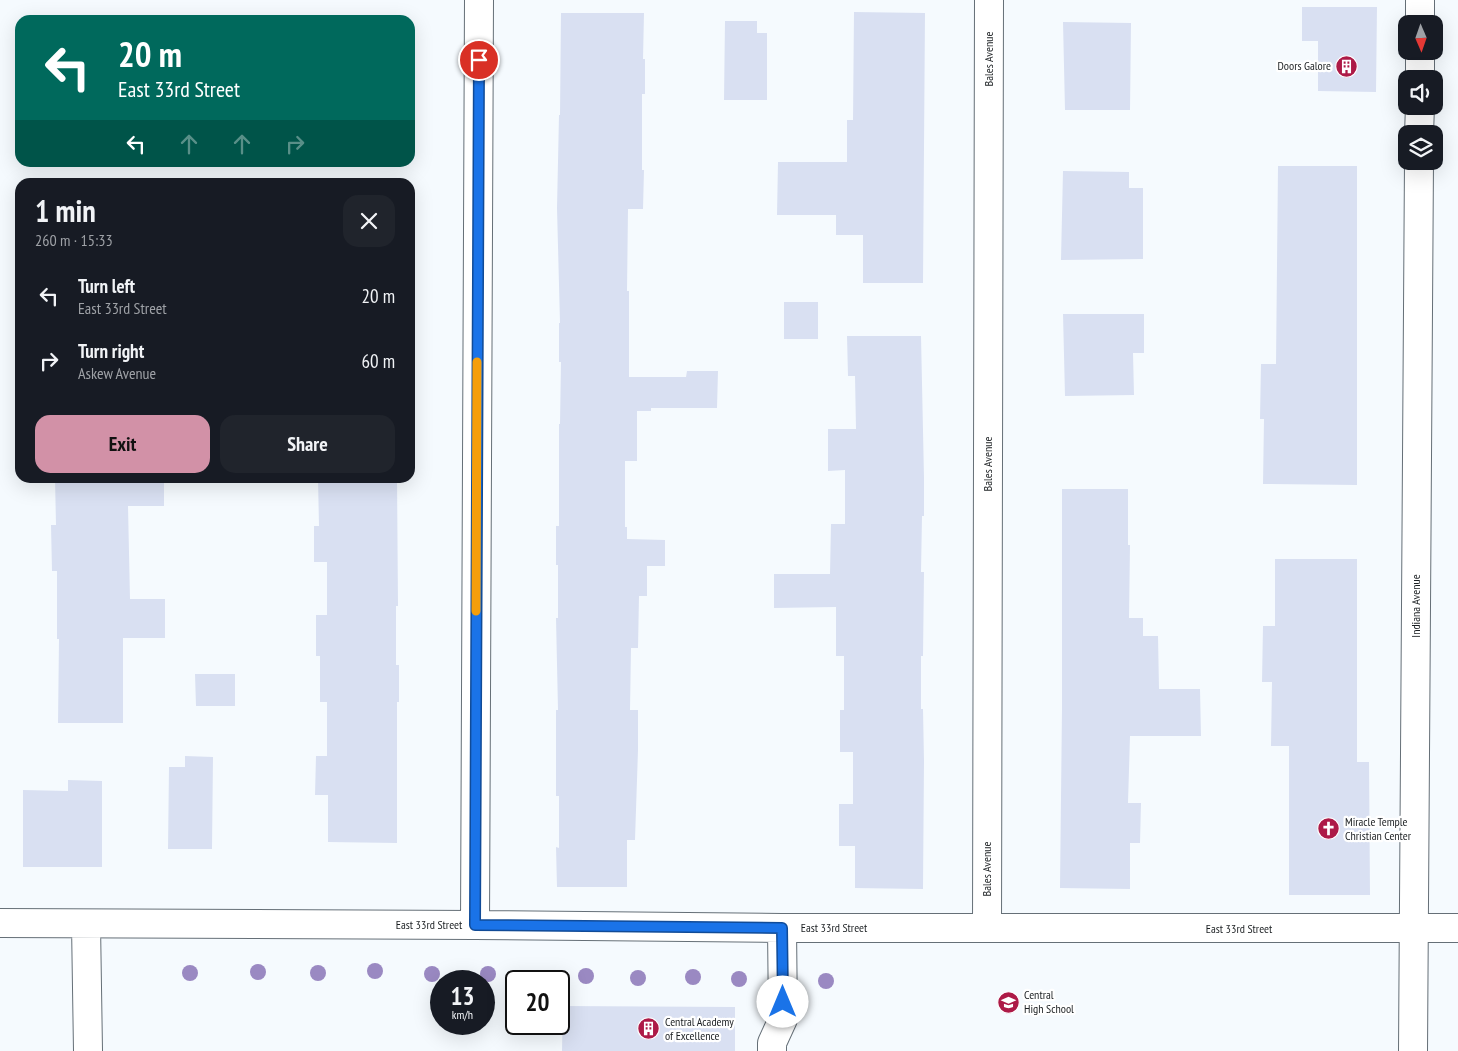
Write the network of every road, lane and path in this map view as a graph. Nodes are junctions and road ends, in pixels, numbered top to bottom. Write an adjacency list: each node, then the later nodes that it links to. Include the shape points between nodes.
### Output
1 (479, 0): 8 (street)
2 (989, 0): 10 (street, Bales Avenue)
3 (1420, 0): 4 (street)
4 (1420, 15)
5 (1419, 170): 11 (street, Indiana Avenue)
6 (0, 924): 7 (street, East 33rd Street)
7 (86, 924): 8 (street, East 33rd Street); 13 (street)
8 (475, 925): 9 (street, East 33rd Street)
9 (782, 928): 10 (street, East 33rd Street); 14 (street, via 783,1019 772,1043)
10 (987, 928): 11 (street, East 33rd Street)
11 (1413, 928): 12 (street, East 33rd Street); 15 (street, Indiana Avenue)
12 (1458, 928)
13 (88, 1051)
14 (772, 1051)
15 (1413, 1051)

